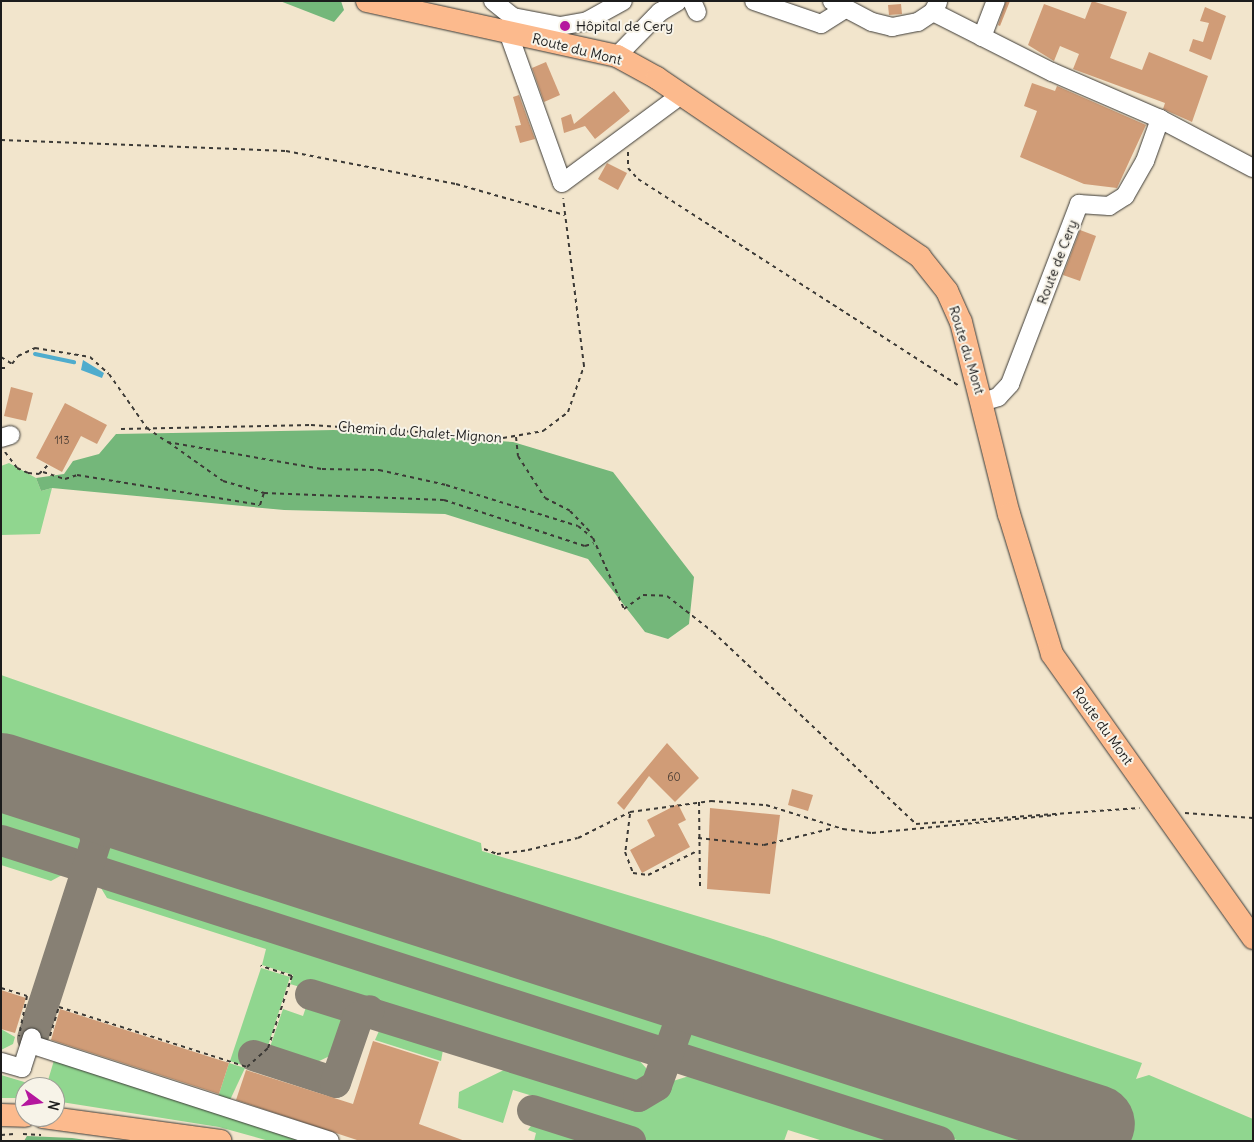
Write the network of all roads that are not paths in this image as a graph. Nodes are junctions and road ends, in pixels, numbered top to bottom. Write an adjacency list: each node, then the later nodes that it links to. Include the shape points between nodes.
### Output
1 (368, 1): 10 (main road, Route du Mont)
2 (495, 1): 3 (street, via 513,17 560,26 587,21)
3 (624, 1)
4 (678, 1): 8 (street)
5 (754, 1): 7 (street, via 821,24)
6 (996, 1): 11 (street)
7 (838, 5): 9 (street, via 892,27 918,22)
8 (658, 7): 12 (street)
9 (936, 7): 11 (street)
10 (508, 32): 12 (main road, Route du Mont); 13 (street, via 562,183)
11 (982, 37): 14 (street)
12 (617, 56): 13 (main road, Route du Mont)
13 (681, 95): 16 (main road, Route du Mont, via 920,257 954,304)
14 (1160, 119): 15 (street); 16 (street, Route de Cery, via 1145,161 1125,196 1109,206 1079,204 1010,384 998,397)
15 (1253, 168)
16 (982, 399): 17 (main road, Route du Mont, via 1047,644 1157,809)
17 (1253, 938)
18 (1, 1062): 23 (street, via 22,1068 36,1044)
19 (1, 1115): 20 (main road)
20 (15, 1116)
21 (65, 1120): 22 (main road)
22 (220, 1141)
23 (330, 1141)

